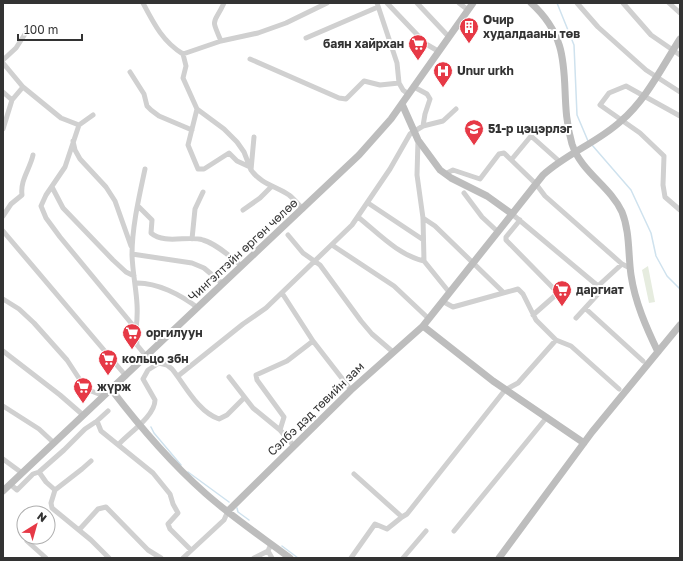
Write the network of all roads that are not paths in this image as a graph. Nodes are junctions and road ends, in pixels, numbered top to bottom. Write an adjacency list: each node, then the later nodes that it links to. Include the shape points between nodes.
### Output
1 (143, 3): 22 (street, via 160,33 174,49)
2 (224, 3): 19 (street, via 214,18)
3 (326, 3): 19 (street, via 258,33)
4 (387, 3): 21 (street, via 426,44)
5 (417, 3): 16 (street)
6 (459, 3): 13 (street)
7 (473, 3): 13 (street, Чингэлтэйн өргөн чөлөө)
8 (531, 3): 50 (street, via 550,24 562,51 566,117)
9 (577, 3): 27 (street, via 598,27)
10 (623, 3): 20 (street, via 651,34)
11 (669, 3): 14 (street)
12 (377, 5): 17 (street); 28 (street, via 398,63)
13 (468, 10): 16 (street, Чингэлтэйн өргөн чөлөө)
14 (680, 13)
15 (25, 34): 25 (street)
16 (449, 37): 21 (street, Чингэлтэйн өргөн чөлөө)
17 (306, 38)
18 (680, 39): 20 (street, Сэлбэ дэд төвийн зам)
19 (221, 41): 22 (street)
20 (673, 50): 23 (street); 27 (street, Сэлбэ дэд төвийн зам)
21 (438, 51): 30 (street, Чингэлтэйн өргөн чөлөө)
22 (184, 54): 37 (street, via 186,66 183,78)
23 (680, 55)
24 (250, 59): 28 (street, via 346,99 364,81 380,85)
25 (3, 62): 29 (street)
26 (130, 72): 45 (street, via 151,110)
27 (655, 78): 32 (street); 34 (street, Сэлбэ дэд төвийн зам)
28 (399, 83): 33 (street)
29 (23, 87): 35 (street); 42 (street, via 61,118)
30 (414, 87): 33 (street, Чингэлтэйн өргөн чөлөө); 43 (street, via 427,94 430,99 424,114)
31 (3, 92): 35 (street)
32 (680, 92)
33 (408, 94): 36 (street, Чингэлтэйн өргөн чөлөө)
34 (644, 95): 40 (street); 41 (street, Сэлбэ дэд төвийн зам); 41 (street, via 626,86 609,93 600,105)
35 (12, 100): 44 (street)
36 (402, 104): 46 (street); 64 (street, Чингэлтэйн өргөн чөлөө, via 365,149)
37 (197, 109): 45 (street); 54 (street, via 237,142)
38 (456, 109): 43 (street, via 443,121)
39 (93, 115): 42 (street)
40 (680, 116)
41 (622, 121): 50 (street, Сэлбэ дэд төвийн зам); 66 (street, via 644,136 664,156 665,197)
42 (79, 125): 48 (street)
43 (423, 126): 46 (street)
44 (3, 129)
45 (192, 130): 54 (street, via 188,145 198,169 204,169 229,153 237,161)
46 (414, 131): 49 (street); 62 (street, via 408,136 395,162)
47 (254, 137): 54 (street)
48 (73, 140): 58 (street, via 65,167); 78 (street, via 80,159 106,187 115,201 128,233)
49 (418, 140): 56 (street); 70 (street, via 417,185)
50 (578, 150): 53 (street, Сэлбэ дэд төвийн зам); 84 (street, via 589,173 613,198 622,212)
51 (34, 155): 68 (street, via 23,180 22,195 11,204)
52 (512, 159): 53 (street, via 531,136); 56 (street, via 504,153 499,154 480,180 453,170); 57 (street)
53 (559, 161): 57 (street, Сэлбэ дэд төвийн зам)
54 (251, 168): 59 (street, via 255,176)
55 (144, 169): 63 (street)
56 (445, 174): 67 (street, via 487,196)
57 (536, 184): 67 (street, Сэлбэ дэд төвийн зам); 82 (street, via 545,196)
58 (52, 187): 85 (street, via 63,208 113,260); 101 (street, via 41,206 46,218)
59 (271, 187): 64 (street, via 288,195); 65 (street)
60 (203, 192): 76 (street, via 195,209)
61 (464, 193): 73 (street, via 482,217)
62 (368, 203): 69 (street); 75 (street)
63 (138, 206): 76 (street, via 152,220 151,233 155,236); 78 (street)
64 (303, 209): 83 (street, Чингэлтэйн өргөн чөлөө)
65 (243, 210)
66 (680, 210)
67 (512, 214): 71 (street); 73 (street, Сэлбэ дэд төвийн зам)
68 (3, 216)
69 (358, 218): 77 (street); 80 (street, via 412,258)
70 (423, 218): 75 (street); 81 (street, via 435,226)
71 (520, 220): 88 (street); 96 (street, via 506,236 506,240 558,293)
72 (3, 231): 109 (street)
73 (497, 231): 81 (street, Сэлбэ дэд төвийн зам)
74 (288, 235): 79 (street, via 303,253)
75 (422, 239): 80 (street)
76 (192, 240): 83 (street, via 202,239 212,244)
77 (332, 245): 79 (street); 98 (street, via 394,286)
78 (132, 252): 85 (street); 87 (street, via 192,263 204,268)
79 (316, 260): 91 (street); 105 (street, via 368,330)
80 (424, 261): 89 (street)
81 (473, 264): 89 (street, Сэлбэ дэд төвийн зам); 90 (street)
82 (622, 264): 84 (street); 88 (street)
83 (242, 266): 87 (street, Чингэлтэйн өргөн чөлөө)
84 (630, 268): 106 (street, via 640,311)
85 (134, 276): 86 (street)
86 (135, 282): 94 (street, via 174,292); 101 (street, via 139,312)
87 (223, 284): 94 (street, Чингэлтэйн өргөн чөлөө)
88 (598, 286): 95 (street, via 598,294)
89 (449, 292): 93 (street, Сэлбэ дэд төвийн зам)
90 (503, 292): 93 (street, via 453,307); 96 (street, via 520,290)
91 (282, 293): 103 (street); 110 (street)
92 (3, 299): 116 (street, via 34,323 67,360 86,389)
93 (442, 301): 98 (street, Сэлбэ дэд төвийн зам)
94 (198, 308): 107 (street, Чингэлтэйн өргөн чөлөө)
95 (586, 309): 97 (street); 108 (street)
96 (533, 314): 102 (street, via 540,325)
97 (576, 318)
98 (429, 319): 100 (street, Сэлбэ дэд төвийн зам)
99 (680, 325): 106 (street)
100 (423, 326): 105 (street, Сэлбэ дэд төвийн зам); 115 (street)
101 (136, 329): 107 (street, via 137,344)
102 (556, 340): 113 (street, via 571,346); 115 (street, via 518,383)
103 (313, 342): 114 (street); 124 (street, via 287,361 256,375 284,417)
104 (3, 351): 120 (street)
105 (392, 352): 114 (street, Сэлбэ дэд төвийн зам)
106 (658, 352): 127 (street)
107 (146, 356): 109 (street, Чингэлтэйн өргөн чөлөө)
108 (643, 361)
109 (126, 376): 112 (street, Чингэлтэйн өргөн чөлөө)
110 (178, 376): 117 (street, via 212,416 219,418 227,415); 123 (street, via 167,365 159,363 144,375 143,379 155,403)
111 (229, 377): 117 (street)
112 (111, 389): 116 (street, Чингэлтэйн өргөн чөлөө); 123 (street)
113 (619, 389)
114 (351, 390): 128 (street, Сэлбэ дэд төвийн зам)
115 (505, 390): 121 (street); 138 (street, via 412,508)
116 (104, 396): 120 (street, Чингэлтэйн өргөн чөлөө)
117 (244, 398): 124 (street)
118 (3, 406): 125 (street, via 39,429)
119 (108, 411): 122 (street)
120 (84, 415): 125 (street, Чингэлтэйн өргөн чөлөө)
121 (547, 417): 127 (street); 141 (street)
122 (97, 422): 126 (street, via 101,431); 131 (street, via 85,429)
123 (140, 425): 126 (street); 137 (street, via 159,449 206,494)
124 (280, 430): 128 (street)
125 (54, 443): 132 (street, Чингэлтэйн өргөн чөлөө)
126 (119, 444): 144 (street, via 153,473 170,494 178,512 168,524)
127 (584, 444): 155 (street)
128 (294, 446): 137 (street, Сэлбэ дэд төвийн зам)
129 (3, 458): 132 (street)
130 (90, 460): 135 (street)
131 (39, 472): 134 (street, via 33,474 17,490); 135 (street)
132 (22, 473): 134 (street, Чингэлтэйн өргөн чөлөө)
133 (354, 474): 138 (street)
134 (10, 484): 136 (street, Чингэлтэйн өргөн чөлөө)
135 (56, 490): 139 (street, via 51,503 52,508)
136 (3, 491)
137 (228, 511): 142 (street); 144 (street, via 225,518)
138 (402, 517): 153 (street, via 387,529 375,524)
139 (79, 530): 147 (street); 148 (street, via 98,509 106,507 148,550)
140 (426, 531): 154 (street)
141 (454, 531)
142 (271, 544): 145 (street); 152 (street)
143 (31, 545): 146 (street)
144 (191, 550): 149 (street)
145 (268, 551): 150 (street); 151 (street)
146 (46, 558)
147 (109, 558)
148 (161, 558)
149 (183, 558)
150 (254, 558)
151 (272, 558)
152 (290, 558)
153 (351, 558)
154 (403, 558)
155 (499, 558)

